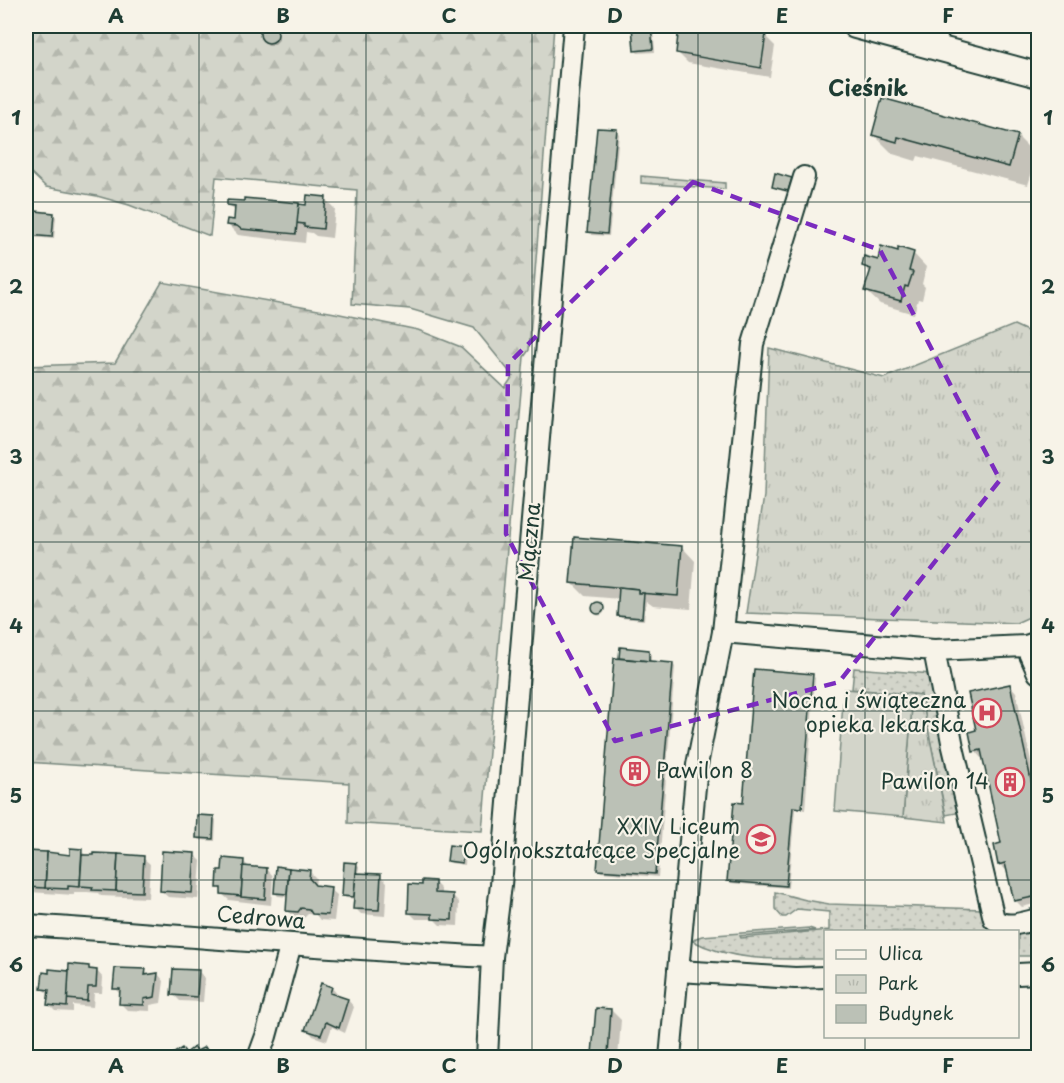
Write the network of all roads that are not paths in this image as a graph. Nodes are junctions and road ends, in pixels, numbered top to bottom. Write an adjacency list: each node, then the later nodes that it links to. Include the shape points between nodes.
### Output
1 (574, 26): 13 (street, Mączna)
2 (855, 26): 3 (street)
3 (936, 36): 4 (street)
4 (1038, 75)
5 (804, 177): 6 (street, via 753,344)
6 (723, 632): 8 (street); 14 (street, via 697,765)
7 (1032, 644): 8 (street); 9 (street)
8 (934, 650): 10 (street, via 994,919 1006,926)
9 (1038, 673)
10 (1038, 919)
11 (26, 925): 12 (street, Cedrowa)
12 (291, 944): 13 (street, Cedrowa); 18 (street)
13 (492, 957): 19 (street, Mączna)
14 (678, 971): 17 (street); 20 (street)
15 (1019, 974): 16 (street)
16 (1038, 974)
17 (824, 977)
18 (258, 1058)
19 (487, 1058)
20 (670, 1058)

